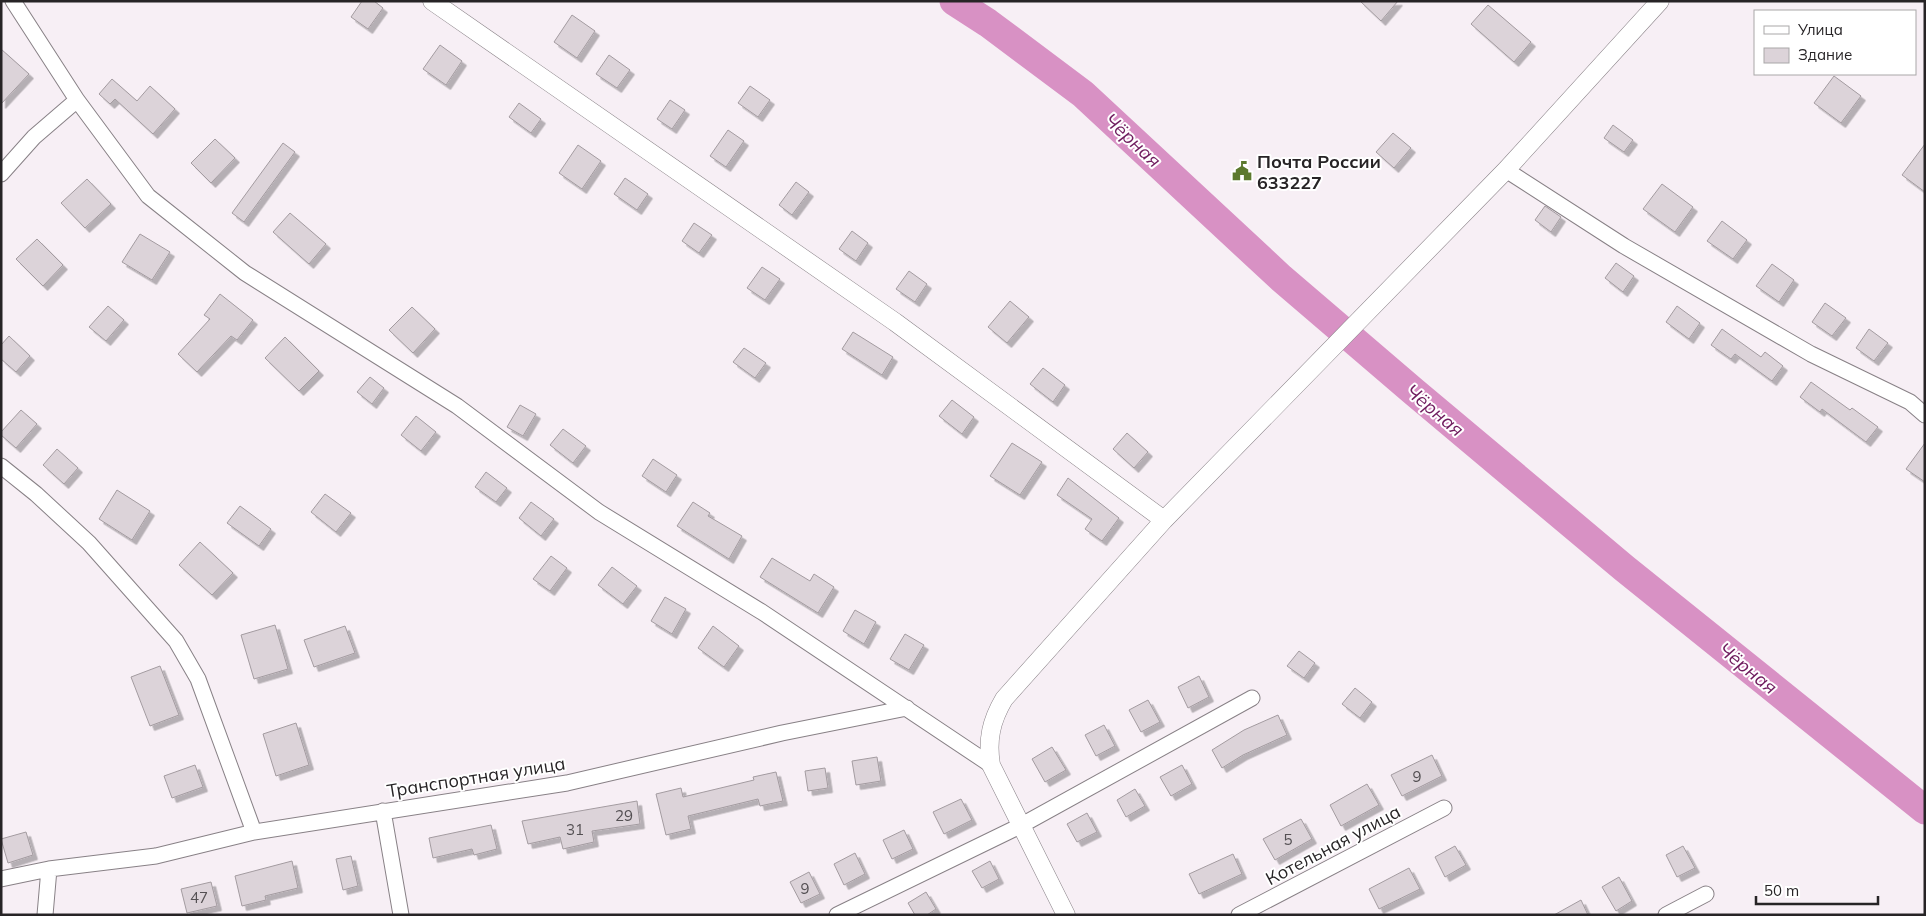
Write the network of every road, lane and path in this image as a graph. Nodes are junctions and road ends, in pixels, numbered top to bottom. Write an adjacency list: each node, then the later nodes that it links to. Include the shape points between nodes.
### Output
1 (13, 1): 4 (street)
2 (432, 1): 9 (street, via 894,322)
3 (1660, 1): 5 (street)
4 (77, 100): 6 (street, via 34,137); 11 (street, via 148,196 246,273 457,406 599,512 762,612)
5 (1506, 170): 7 (street, via 1624,246 1811,354 1910,402); 9 (street)
6 (1, 174)
7 (1925, 415)
8 (1, 466): 16 (street, via 88,543 176,642 198,679)
9 (1164, 520): 12 (street, via 1004,700 990,731)
10 (1252, 698): 15 (street)
11 (906, 708): 12 (street); 14 (street, Транспортная улица, via 567,783)
12 (990, 765): 15 (street)
13 (1444, 808): 24 (street, Котельная улица)
14 (383, 811): 16 (street, Транспортная улица); 21 (street)
15 (1020, 826): 22 (street); 23 (street)
16 (254, 832): 17 (street, Транспортная улица, via 156,856)
17 (49, 868): 18 (street, Транспортная улица); 20 (street)
18 (1, 880)
19 (1706, 894): 25 (street)
20 (45, 915)
21 (401, 915)
22 (837, 915)
23 (1066, 915)
24 (1239, 915)
25 (1666, 915)

